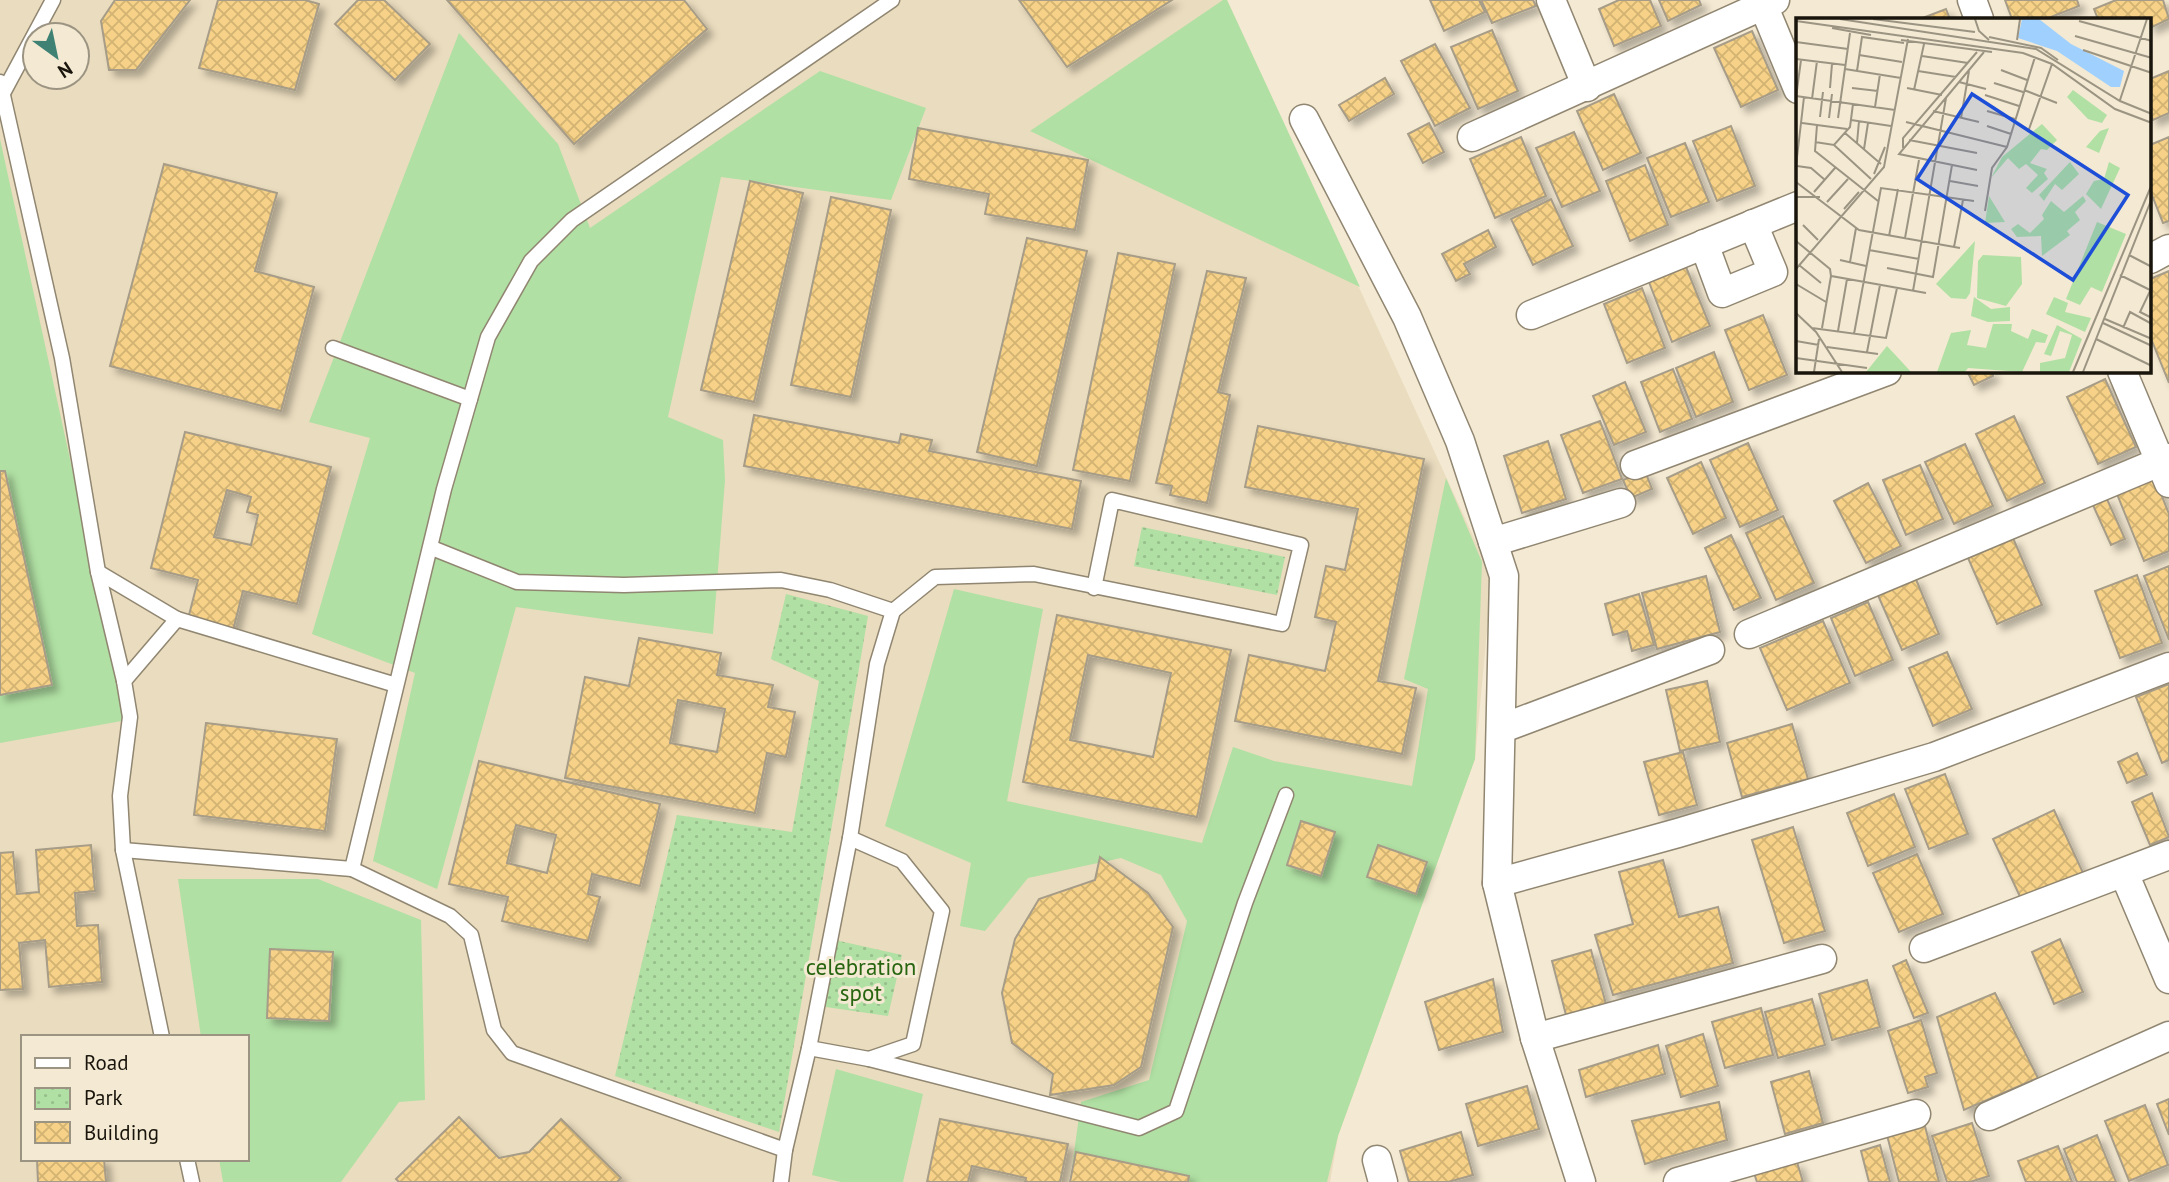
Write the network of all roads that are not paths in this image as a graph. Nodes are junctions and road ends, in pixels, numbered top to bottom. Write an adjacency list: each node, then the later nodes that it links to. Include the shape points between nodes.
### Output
1 (53, 0): 9 (lane)
2 (892, 0): 21 (lane, via 572,220 531,261 488,337)
3 (1551, 0): 8 (street)
4 (1972, 0): 6 (street)
5 (1766, 2): 7 (street); 8 (street)
6 (1979, 18)
7 (1796, 84)
8 (1587, 87): 11 (street)
9 (1, 88): 27 (lane, via 62,359)
10 (1304, 119): 25 (street, via 1407,317 1460,441)
11 (1472, 137)
12 (1796, 207): 13 (street)
13 (1753, 224): 14 (street); 14 (street, via 1773,272 1722,293)
14 (1704, 244): 17 (street)
15 (2169, 249): 16 (street)
16 (2152, 258)
17 (1531, 315)
18 (333, 348): 21 (lane)
19 (1882, 373): 22 (street)
20 (2123, 373): 23 (street)
21 (470, 399): 26 (lane)
22 (1635, 465)
23 (2166, 468): 31 (street)
24 (1621, 503): 25 (street)
25 (1493, 542): 36 (street, via 1504,576)
26 (432, 548): 29 (lane, via 517,582 624,585 781,580); 35 (lane)
27 (98, 572): 30 (lane); 34 (lane)
28 (1094, 588): 28 (lane, via 1112,500 1301,545 1282,625); 29 (lane, via 1034,574 934,577)
29 (893, 611): 38 (lane, via 877,664)
30 (177, 620): 34 (lane); 35 (lane)
31 (1749, 634)
32 (1710, 650): 36 (street)
33 (2169, 667): 43 (street, via 1934,757)
34 (124, 681): 39 (lane, via 130,718 120,796)
35 (396, 685): 41 (lane)
36 (1503, 728): 43 (street)
37 (1286, 795): 51 (lane, via 1176,1111 1139,1128)
38 (850, 838): 50 (lane); 51 (lane, via 902,861 942,911 913,1044)
39 (122, 850): 41 (lane); 47 (lane)
40 (2169, 855): 42 (street)
41 (352, 869): 54 (lane, via 450,916 471,935 494,1030 512,1053)
42 (2124, 873): 44 (street); 46 (street)
43 (1497, 883): 49 (street)
44 (1924, 948)
45 (1822, 959): 49 (street)
46 (2169, 978)
47 (162, 1035)
48 (2169, 1036): 53 (street)
49 (1535, 1038): 58 (street)
50 (809, 1048): 51 (lane); 54 (lane)
51 (869, 1059)
52 (1916, 1114): 59 (street)
53 (1989, 1116)
54 (785, 1150): 57 (lane)
55 (187, 1161): 56 (lane)
56 (192, 1182)
57 (781, 1182)
58 (1581, 1182)
59 (1678, 1182)

